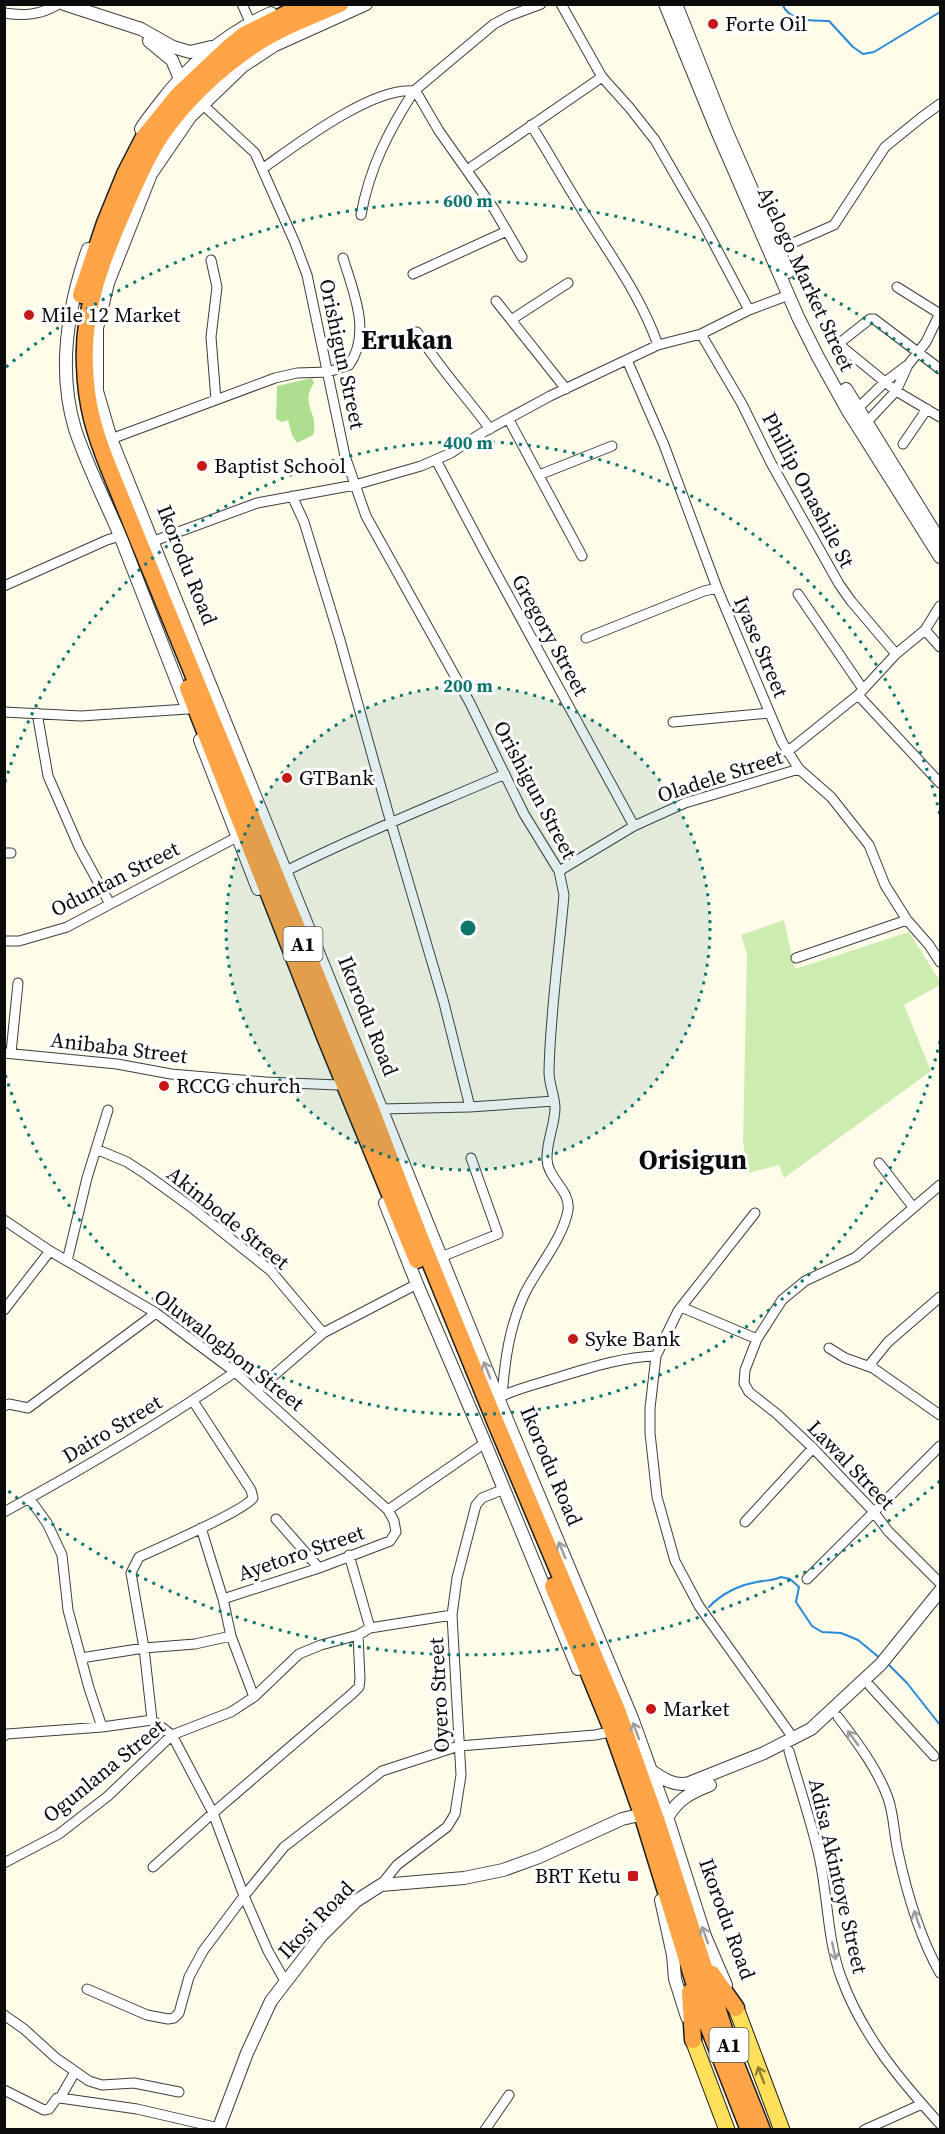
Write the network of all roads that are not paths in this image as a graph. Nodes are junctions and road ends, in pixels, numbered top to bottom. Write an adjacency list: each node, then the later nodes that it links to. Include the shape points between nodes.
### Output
1 (64, 4): 14 (street, via 141,28 190,52)
2 (242, 4): 13 (street)
3 (289, 4): 13 (street, Ikorodu Road)
4 (306, 4): 82 (highway, Ikorodu Road / A1, via 244,35 228,48 178,95 144,137 105,223 87,272 76,321 73,369 79,417 157,610)
5 (340, 4): 166 (highway, Ikorodu Road / A1, via 251,47 194,96 146,161 116,228 89,306 84,364 90,415 446,1300)
6 (366, 4): 18 (street, Ikorodu Road, via 275,45 243,66)
7 (541, 4): 17 (street, via 494,24)
8 (561, 4): 15 (street)
9 (664, 4): 32 (street, Ajelogo Market Street)
10 (676, 4): 25 (street, Ajelogo Market Street)
11 (56, 5): 12 (street, via 34,15); 16 (street, via 138,34 172,60)
12 (4, 13)
13 (250, 22): 14 (street, Ikorodu Road)
14 (213, 47): 16 (street, Ikorodu Road)
15 (602, 77): 20 (street); 34 (street, via 655,140)
16 (180, 79): 62 (street, Ikorodu Road, via 144,125 118,173 94,230 70,314 66,351 70,410 85,457)
17 (414, 91): 21 (street, via 390,93 361,107); 22 (street); 23 (street, via 377,156)
18 (202, 104): 21 (street, Orishigun Street, via 255,153); 55 (street, Ikorodu Road, via 151,174 108,283 97,328 96,358 98,391)
19 (940, 104): 25 (street, via 885,147 834,225)
20 (531, 125): 22 (street); 39 (street, via 630,284 648,316)
21 (262, 169): 44 (street, Orishigun Street, via 303,263)
22 (466, 170): 24 (street)
23 (361, 215)
24 (507, 231): 26 (street); 29 (street)
25 (779, 249): 49 (street, Ajelogo Market Street, via 806,317)
26 (522, 257)
27 (343, 258): 44 (street, via 356,302 359,336 349,365)
28 (211, 260): 48 (street, via 217,287 211,337)
29 (413, 274)
30 (568, 283): 36 (street)
31 (897, 287): 35 (street)
32 (789, 295): 34 (street); 66 (street, Ajelogo Market Street, via 848,411)
33 (496, 302): 36 (street)
34 (749, 310): 38 (street)
35 (940, 313): 40 (street)
36 (511, 320): 46 (street)
37 (417, 332): 54 (street)
38 (701, 334): 39 (street); 74 (street, Phillip Onashile St, via 839,584)
39 (658, 345): 41 (street)
40 (918, 352): 42 (street); 43 (street); 45 (street, via 874,319 842,341 841,346)
41 (627, 360): 46 (street); 68 (street, Iyase Street, via 664,445)
42 (908, 365): 45 (street); 47 (street)
43 (940, 369)
44 (328, 372): 48 (street, via 285,375); 60 (street, Orishigun Street)
45 (885, 382): 47 (street); 49 (street)
46 (566, 388): 52 (street)
47 (896, 391): 50 (street); 53 (street)
48 (216, 400): 55 (street)
49 (857, 409): 53 (street, Ajelogo Market Street)
50 (927, 409): 51 (street); 56 (street)
51 (940, 417)
52 (509, 420): 54 (street); 59 (street)
53 (866, 423): 64 (street, Ajelogo Market Street)
54 (490, 429): 58 (street)
55 (111, 439): 63 (street, Ikorodu Road)
56 (903, 444)
57 (612, 446): 59 (street)
58 (436, 459): 60 (street); 87 (street, Gregory Street)
59 (539, 475): 65 (street)
60 (355, 485): 61 (street); 84 (street, Orishigun Street, via 366,516)
61 (292, 496): 63 (street, via 257,503); 86 (street, via 304,522)
62 (120, 536): 67 (street); 76 (street, Ikorodu Road)
63 (154, 541): 89 (street, Ikorodu Road)
64 (940, 541)
65 (582, 556)
66 (940, 556)
67 (4, 586)
68 (717, 588): 72 (street); 79 (street, Iyase Street)
69 (798, 594): 75 (street)
70 (940, 606): 71 (street)
71 (925, 630): 73 (street); 74 (street)
72 (586, 638)
73 (940, 647)
74 (896, 654): 75 (street)
75 (860, 692): 81 (street); 85 (street)
76 (188, 709): 78 (street, via 81,716); 82 (street, Ikorodu Road)
77 (4, 712): 78 (street)
78 (37, 713): 91 (street, via 48,776 79,847)
79 (769, 713): 80 (street); 81 (street, Iyase Street)
80 (673, 722)
81 (787, 752): 83 (street, Iyase Street)
82 (209, 754): 88 (highway, Ikorodu Road / A1)
83 (799, 769): 87 (street, Oladele Street, via 685,803); 92 (street, Iyase Street, via 831,798 869,845 885,885)
84 (505, 774): 86 (street); 90 (street, Orishigun Street)
85 (940, 783)
86 (391, 823): 89 (street); 100 (street)
87 (634, 826): 90 (street, Oladele Street)
88 (237, 829): 91 (street, Oduntan Street); 98 (street, Ikorodu Road); 172 (highway, Ikorodu Road / A1, via 613,1732)
89 (286, 871): 101 (street, Ikorodu Road)
90 (559, 872): 99 (street, Orishigun Street, via 564,895 549,1075)
91 (110, 904): 93 (street, Oduntan Street, via 67,927 19,941)
92 (907, 920): 94 (street); 95 (street, Iyase Street)
93 (4, 941)
94 (796, 958)
95 (940, 962)
96 (18, 983): 97 (street)
97 (6, 1054): 98 (street, Anibaba Street, via 117,1064 171,1074)
98 (338, 1085): 113 (street, Ikorodu Road)
99 (554, 1101): 100 (street); 125 (street, Orishigun Street, via 547,1164 567,1198 566,1218 513,1321)
100 (470, 1107): 101 (street)
101 (381, 1109): 111 (street, Ikorodu Road)
102 (108, 1110): 103 (street)
103 (96, 1149): 112 (street); 118 (street, Akinbode Street, via 147,1175 271,1271)
104 (471, 1158): 111 (street, via 498,1234)
105 (879, 1163): 107 (street)
106 (940, 1185): 107 (street)
107 (913, 1207): 119 (street, via 856,1257 795,1288 782,1300)
108 (754, 1213): 115 (street, Adisa Akintoye Street)
109 (4, 1220): 110 (street, Oluwalogbon Street)
110 (50, 1251): 112 (street, Oluwalogbon Street); 116 (street)
111 (441, 1257): 125 (street, Ikorodu Road, one-way to 111)
112 (66, 1261): 117 (street, Oluwalogbon Street)
113 (417, 1284): 118 (street); 129 (street, Ikorodu Road)
114 (940, 1297): 122 (street, via 888,1342 873,1358)
115 (681, 1307): 119 (street); 121 (street, Adisa Akintoye Street)
116 (4, 1310)
117 (156, 1313): 123 (street, Oluwalogbon Street); 127 (street, via 28,1408)
118 (323, 1333): 124 (street)
119 (757, 1339): 131 (street, Lawal Street, via 744,1383 749,1392)
120 (829, 1348): 122 (street)
121 (656, 1356): 125 (street, via 610,1362); 161 (street, Adisa Akintoye Street, via 650,1408 653,1463 657,1497 675,1561 699,1606)
122 (873, 1368): 128 (street)
123 (235, 1372): 124 (street, Oluwalogbon Street); 126 (street, Dairo Street)
124 (257, 1390): 134 (street, Oluwalogbon Street)
125 (500, 1397): 164 (street, Ikorodu Road, one-way to 125)
126 (193, 1401): 133 (street, Dairo Street); 139 (street, via 254,1498)
127 (4, 1406)
128 (940, 1415)
129 (485, 1443): 132 (street, Ikorodu Road); 134 (street)
130 (940, 1446): 135 (street)
131 (813, 1448): 135 (street, Lawal Street); 138 (street)
132 (504, 1489): 146 (street, Oyero Street, via 482,1498 476,1505 457,1578); 159 (street, Ikorodu Road)
133 (29, 1498): 136 (street, Dairo Street); 151 (street, via 47,1523 62,1555 68,1610)
134 (388, 1510): 140 (street, Ayetoro Street, via 396,1532 390,1540)
135 (873, 1511): 142 (street); 143 (street, Lawal Street)
136 (4, 1512)
137 (276, 1519): 141 (street)
138 (745, 1522)
139 (201, 1528): 144 (street); 150 (street, via 139,1557 134,1563 131,1573)
140 (349, 1555): 141 (street, Ayetoro Street); 147 (street)
141 (319, 1568): 144 (street, Ayetoro Street)
142 (807, 1579)
143 (940, 1583)
144 (224, 1599): 149 (street)
145 (939, 1599): 152 (street)
146 (452, 1615): 147 (street, Ogunlana Street); 162 (street, Oyero Street)
147 (370, 1628): 148 (street, Ogunlana Street)
148 (358, 1635): 154 (street, Ogunlana Street, via 299,1654); 165 (street, via 359,1687)
149 (231, 1636): 150 (street, via 195,1644); 154 (street)
150 (144, 1648): 151 (street); 156 (street)
151 (81, 1658): 157 (street)
152 (884, 1666): 153 (street); 161 (street)
153 (870, 1686): 155 (street); 163 (street)
154 (254, 1697): 160 (street, Ogunlana Street, via 231,1712)
155 (838, 1717): 161 (street, via 815,1735); 173 (street, one-way to 155, via 908,1893 889,1802 867,1757)
156 (152, 1720): 157 (street); 160 (street)
157 (102, 1727): 158 (street)
158 (5, 1732)
159 (605, 1732): 162 (street); 167 (street, Ikorodu Road)
160 (172, 1735): 165 (street); 168 (street, Ogunlana Street, via 108,1796 68,1827)
161 (791, 1745): 164 (street, via 683,1785); 166 (street, via 684,1796); 184 (street, Adisa Akintoye Street, one-way to 184, via 819,1856 841,1977 878,2049)
162 (459, 1746): 170 (street, Oyero Street, via 461,1775 455,1814 447,1827 397,1865); 171 (street, via 382,1771 284,1847)
163 (934, 1756)
164 (651, 1770): 166 (street, Ikorodu Road)
165 (213, 1813): 169 (street); 171 (street)
166 (663, 1815): 172 (highway, Ikorodu Road / A1); 176 (street, Ikorodu Road, one-way to 166, via 705,1936)
167 (635, 1816): 170 (street, Ikosi Road, via 503,1870 464,1878); 178 (street, Ikorodu Road, via 664,1911 675,1979)
168 (4, 1863)
169 (153, 1867)
170 (381, 1885): 174 (street, Ikosi Road, via 356,1901 321,1936)
171 (244, 1896): 174 (street); 175 (street, via 202,1951 174,2018 147,2015)
172 (695, 1963): 176 (highway); 178 (highway); 189 (highway, Ikorodu Road / A1, via 705,2018); 190 (highway, Ikorodu Road / A1)
173 (940, 1973)
174 (285, 1982): 186 (street, Ikosi Road, via 271,2001 247,2053)
175 (87, 1989)
176 (736, 2008): 191 (main road, Ikorodu Road, one-way to 176)
177 (4, 2015): 179 (street)
178 (693, 2040): 188 (main road, Ikorodu Road)
179 (75, 2072): 181 (street, via 96,2084 134,2083); 183 (street)
180 (4, 2090): 183 (street, via 44,2110)
181 (179, 2092)
182 (509, 2095): 187 (street)
183 (60, 2097): 186 (street, via 137,2109)
184 (922, 2104): 185 (street, Adisa Akintoye Street); 192 (street)
185 (940, 2124)
186 (219, 2129)
187 (485, 2130)
188 (727, 2130)
189 (749, 2130)
190 (762, 2130)
191 (782, 2130)
192 (864, 2130)

